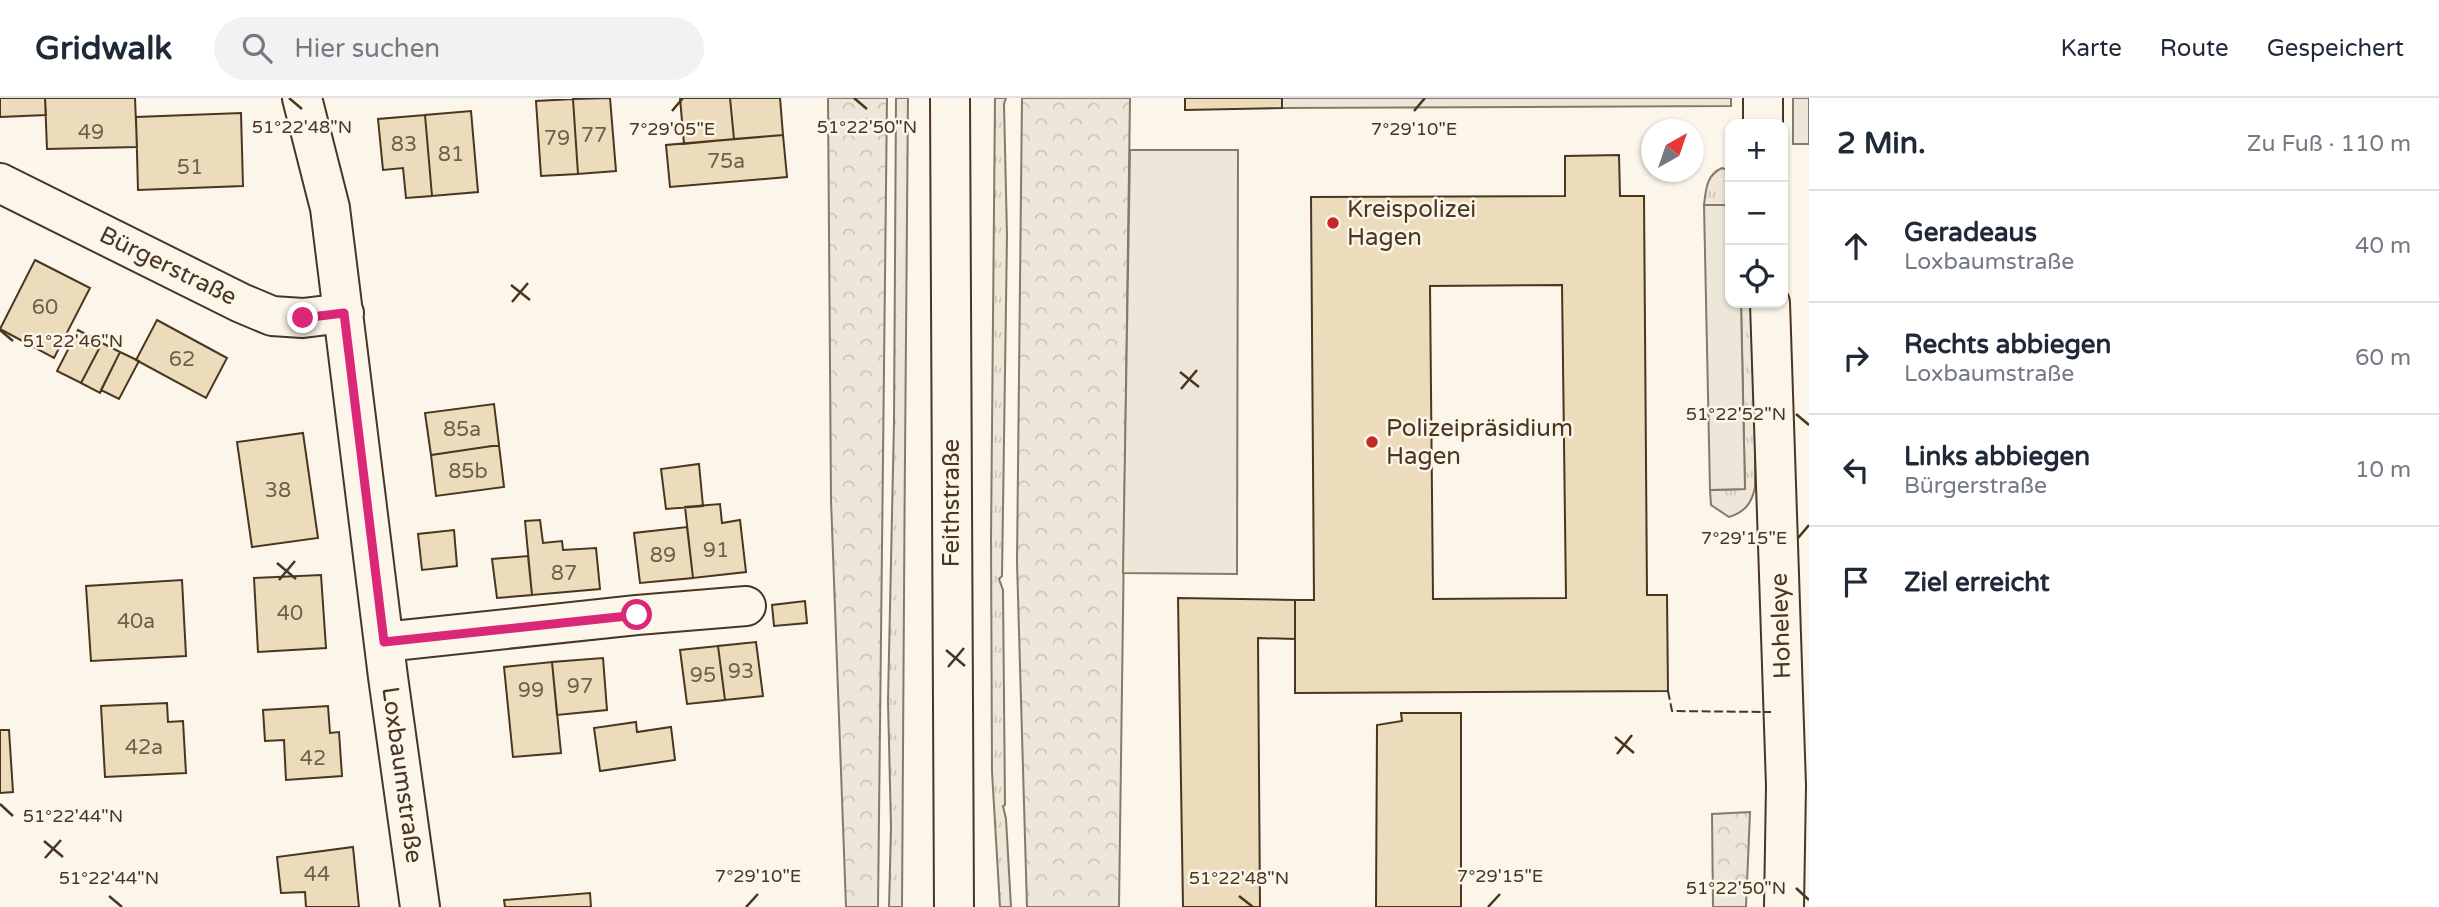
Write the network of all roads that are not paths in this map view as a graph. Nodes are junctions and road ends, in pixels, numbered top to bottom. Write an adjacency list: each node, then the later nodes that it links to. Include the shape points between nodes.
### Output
1 (950, 98): 12 (street, Feithstraße)
2 (1763, 98): 4 (street)
3 (307, 99): 7 (street, Loxbaumstraße, via 330,208)
4 (1763, 119)
5 (0, 183): 7 (street, Bürgerstraße, via 272,316)
6 (1770, 308): 10 (street, Hoheleye)
7 (344, 313): 9 (street, Loxbaumstraße)
8 (746, 606): 9 (street)
9 (384, 642): 11 (street, Loxbaumstraße)
10 (1797, 786): 13 (street, Hoheleye)
11 (420, 907)
12 (954, 907)
13 (1784, 907)

